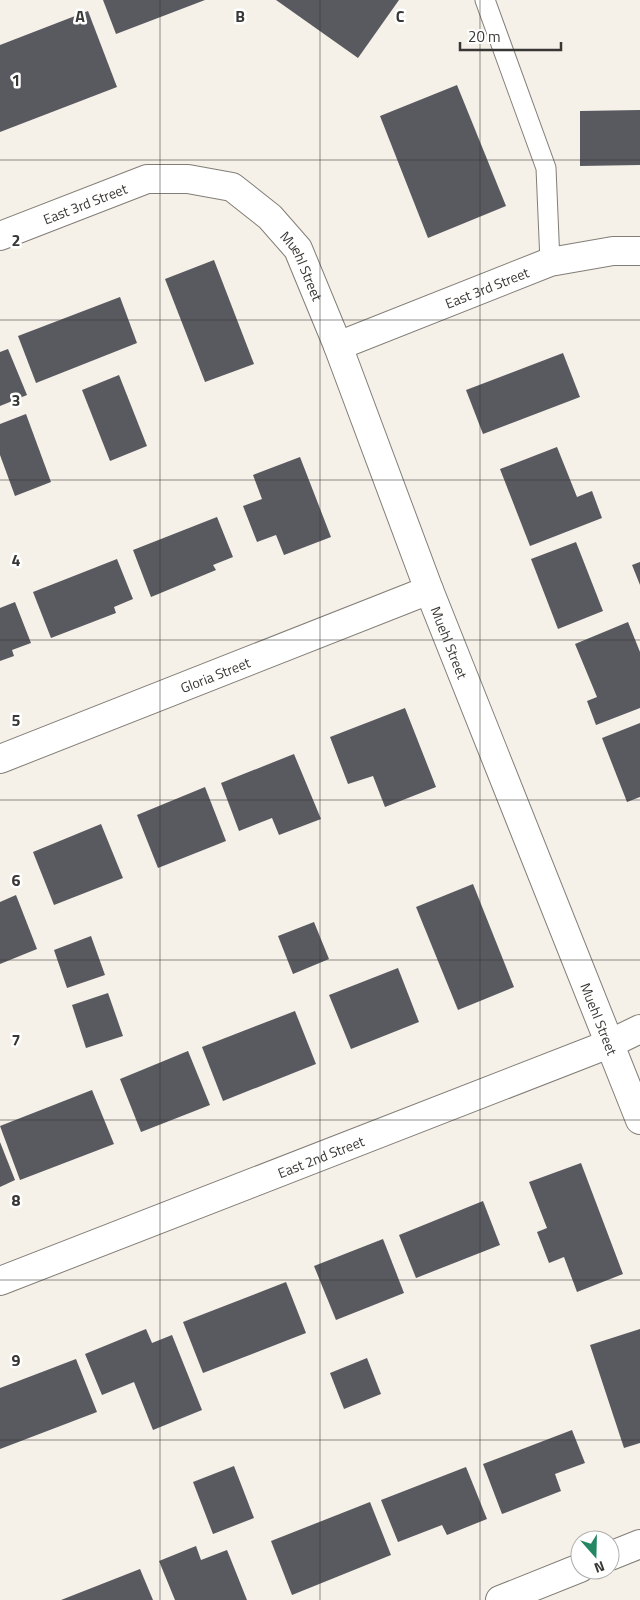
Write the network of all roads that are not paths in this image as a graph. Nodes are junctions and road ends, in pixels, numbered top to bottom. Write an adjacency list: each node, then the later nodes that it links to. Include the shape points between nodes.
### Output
1 (485, 0): 5 (lane, via 546,168)
2 (232, 187): 3 (street, East 3rd Street, via 188,179 147,180); 6 (street, Muehl Street, via 270,217 298,250)
3 (0, 236)
4 (640, 251): 5 (street, East 3rd Street, via 613,251)
5 (550, 262): 6 (street, East 3rd Street)
6 (338, 346): 7 (street, Muehl Street)
7 (430, 590): 8 (street, Gloria Street); 10 (street, Muehl Street)
8 (0, 759)
9 (640, 1029): 10 (street, East 2nd Street)
10 (609, 1044): 11 (street, Muehl Street); 12 (street, East 2nd Street)
11 (640, 1120)
12 (0, 1281)
13 (640, 1544): 14 (street)
14 (620, 1552)
15 (570, 1572): 16 (street)
16 (500, 1600)

